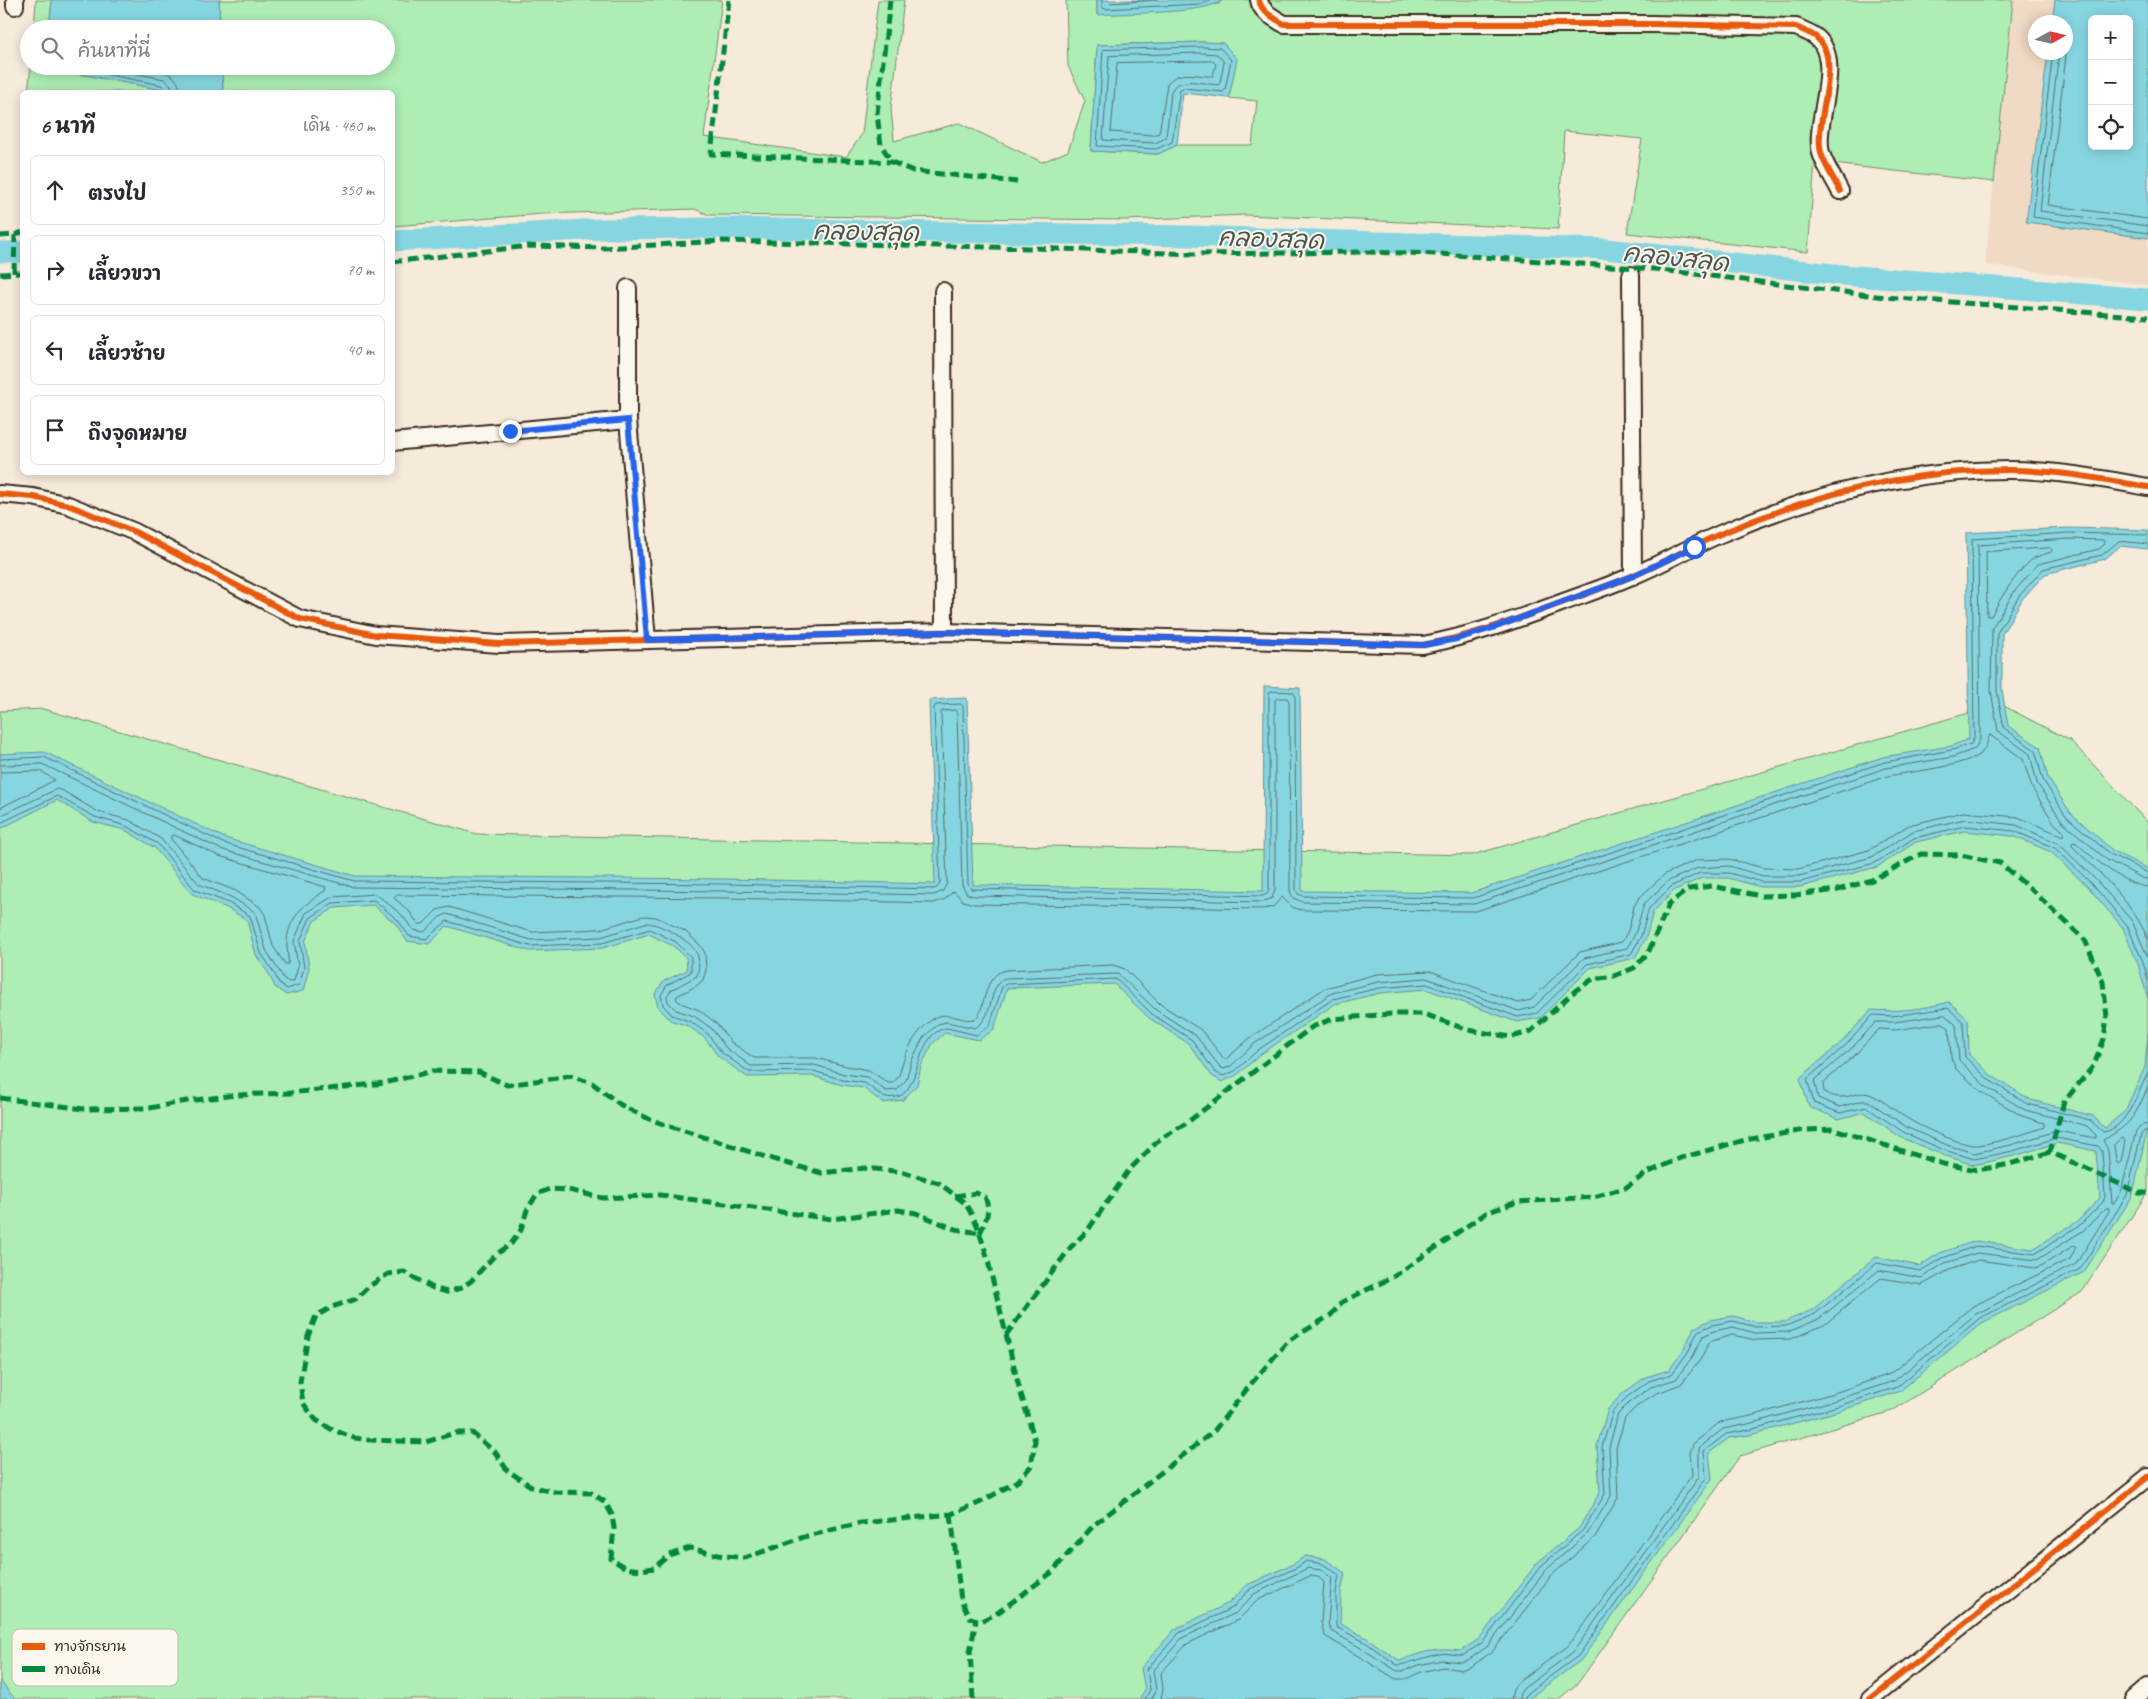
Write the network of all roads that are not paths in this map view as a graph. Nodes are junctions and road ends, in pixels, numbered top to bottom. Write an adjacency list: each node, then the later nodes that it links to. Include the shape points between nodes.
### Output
1 (1259, 0): 2 (street, via 1269,16 1284,24 1796,27 1816,37 1826,50 1828,73 1821,152)
2 (1840, 191)
3 (1631, 275): 10 (street)
4 (628, 288): 6 (street)
5 (943, 291): 11 (street)
6 (628, 420): 7 (street); 12 (street)
7 (395, 442)
8 (2148, 487): 10 (street, via 2096,477 2009,470 1880,482 1802,503 1724,532)
9 (0, 494): 12 (street, via 68,505 135,532 300,619 376,635 499,644)
10 (1633, 576): 11 (street, via 1496,627 1423,645)
11 (944, 632): 12 (street)
12 (647, 640)
13 (2146, 1482): 15 (street)
14 (2148, 1687): 16 (street)
15 (1870, 1699)
16 (2134, 1699)

